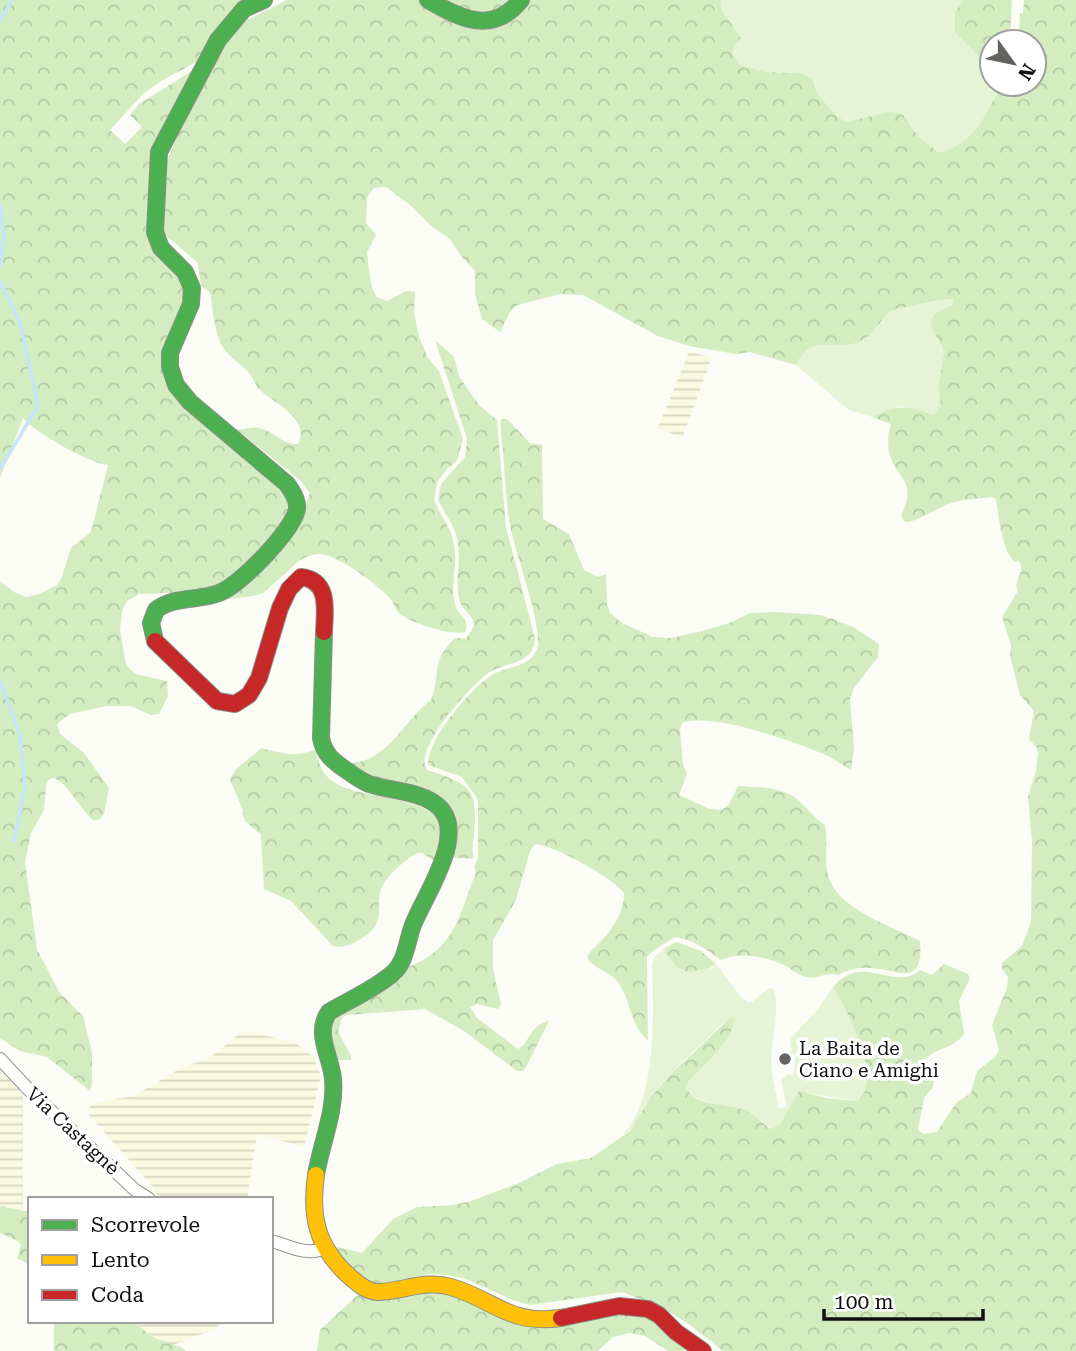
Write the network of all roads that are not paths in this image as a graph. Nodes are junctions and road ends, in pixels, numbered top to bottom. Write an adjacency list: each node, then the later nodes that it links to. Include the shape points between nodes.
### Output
1 (264, 0): 7 (street, via 244,9 218,40 159,152 155,232 161,248 186,272 193,292 170,354 172,378 186,398 287,484 297,508 291,523 245,576 220,593 160,608 154,614 152,634 217,701 239,702 257,685 287,590 301,577 314,580 323,590 325,606 323,748 336,764 366,783 434,802 444,814 449,835 443,862 398,968 329,1012 321,1023 334,1083 314,1187)
2 (428, 0): 3 (street, via 463,18 483,21 506,17)
3 (521, 0)
4 (0, 1059): 5 (street, Via Castagnè)
5 (146, 1197)
6 (273, 1242): 7 (street, via 305,1251)
7 (324, 1248): 8 (street, via 334,1262 374,1293 438,1284 533,1321 612,1307 648,1309)
8 (703, 1351)

